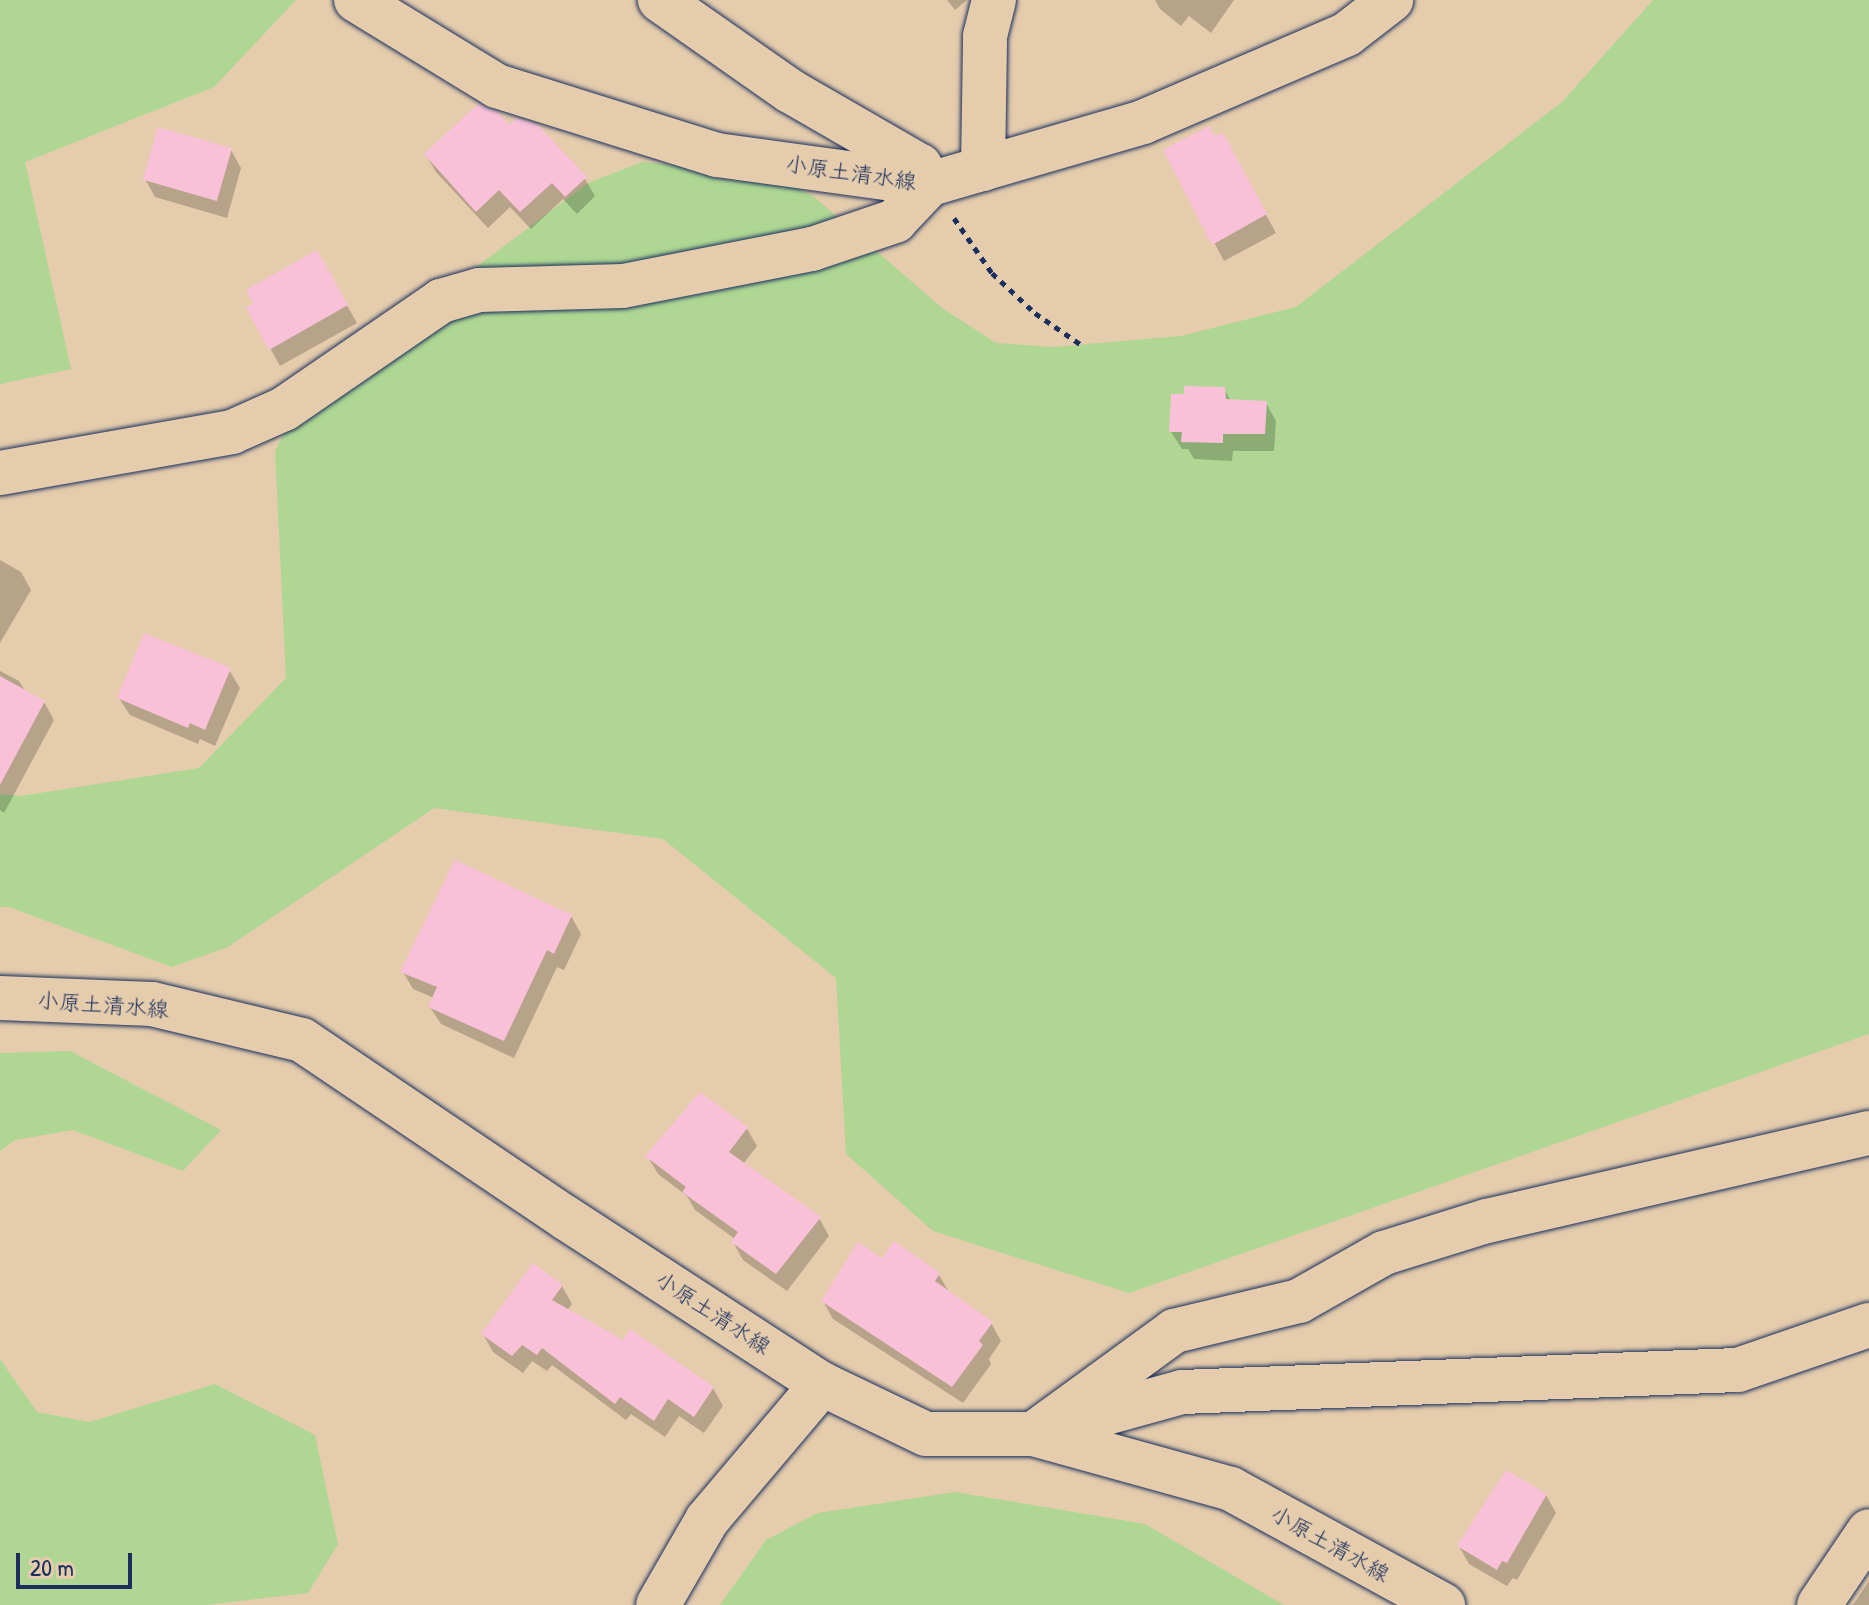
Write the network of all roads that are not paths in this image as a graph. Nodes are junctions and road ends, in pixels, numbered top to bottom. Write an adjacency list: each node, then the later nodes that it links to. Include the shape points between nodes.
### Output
1 (356, 0): 6 (street, 小原土清水線, via 497,86 717,155)
2 (660, 0): 6 (street, via 790,91 920,166)
3 (994, 0): 5 (street, via 985,36)
4 (1391, 0): 5 (street, 小原土清水線, via 1347,34 1143,122)
5 (983, 169): 6 (street, 小原土清水線)
6 (930, 184): 7 (street, via 895,221 812,249 623,286 479,290 441,301 284,409 232,432)
7 (0, 473)
8 (0, 998): 11 (street, 小原土清水線, via 152,1004 302,1040)
9 (1869, 1133): 12 (street, via 1487,1221 1384,1253 1299,1301 1174,1331)
10 (1869, 1325): 12 (street, via 1738,1370 1182,1392)
11 (822, 1384): 12 (street, 小原土清水線, via 926,1434); 14 (street, via 707,1520)
12 (1033, 1434): 15 (street, 小原土清水線, via 1231,1489)
13 (1869, 1531): 16 (street)
14 (658, 1605)
15 (1443, 1605)
16 (1819, 1605)

